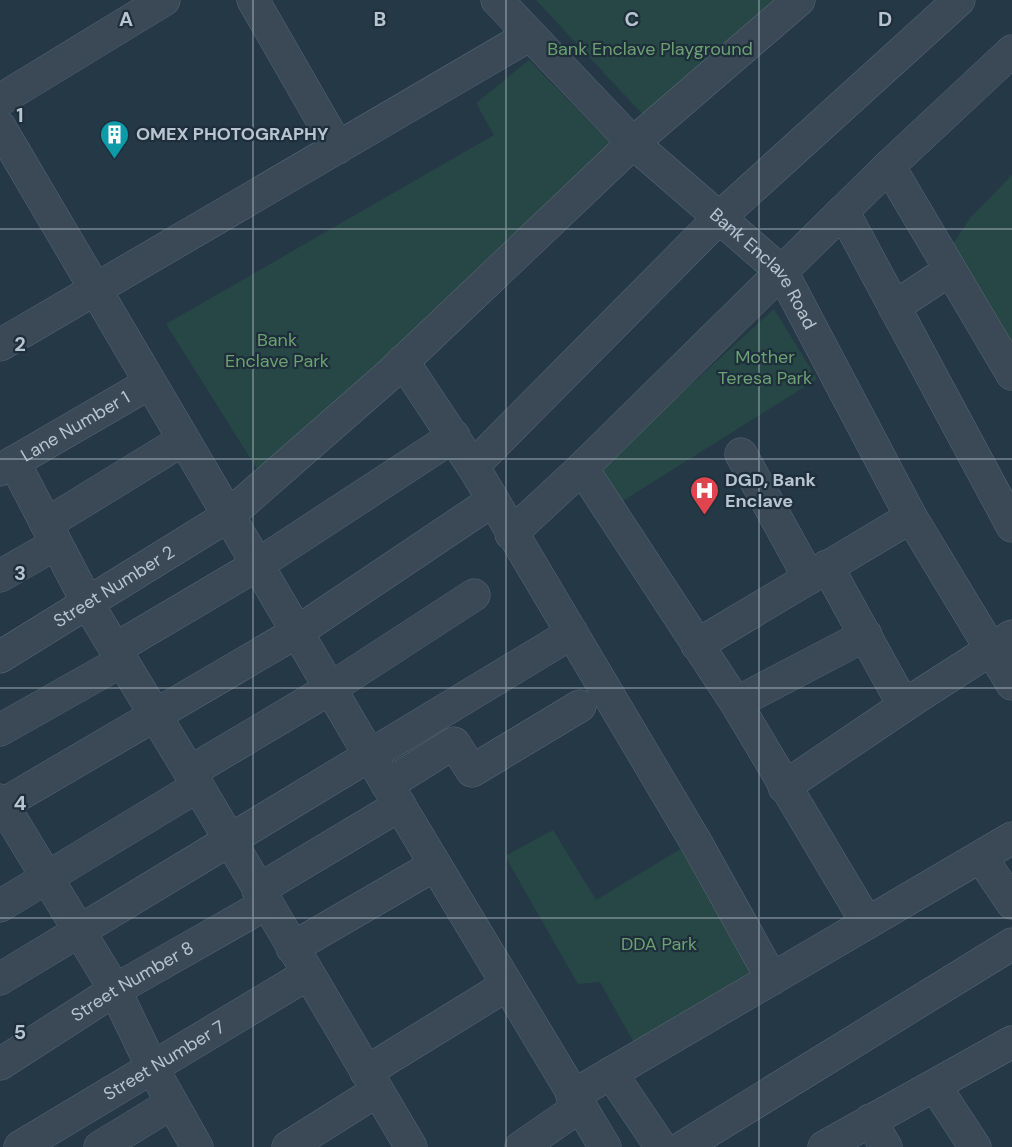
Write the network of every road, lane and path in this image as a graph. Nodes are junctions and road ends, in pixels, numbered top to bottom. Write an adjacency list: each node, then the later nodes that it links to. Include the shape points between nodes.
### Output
1 (164, 0): 8 (street)
2 (253, 0): 10 (street)
3 (497, 0): 6 (street, Bank Enclave Road)
4 (799, 0): 9 (street, Street Number 2)
5 (959, 0): 13 (street)
6 (530, 35): 9 (street, Bank Enclave Road); 10 (street)
7 (1012, 51): 11 (street)
8 (1, 122): 16 (street)
9 (633, 143): 13 (street, Bank Enclave Road); 19 (street, Street Number 2)
10 (338, 148): 16 (street)
11 (889, 166): 12 (street); 14 (street)
12 (843, 211): 15 (street); 17 (street)
13 (720, 217): 15 (street, Bank Enclave Road); 26 (street)
14 (950, 270): 17 (street); 20 (street)
15 (782, 272): 27 (street); 30 (street, Bank Enclave Road)
16 (95, 291): 18 (street); 21 (street)
17 (894, 307): 31 (street)
18 (0, 345)
19 (403, 361): 22 (street); 29 (street, Street Number 2)
20 (1012, 374)
21 (150, 383): 23 (street); 25 (street, Lane Number 1)
22 (454, 436): 26 (street); 34 (street)
23 (183, 440): 29 (street); 32 (street)
24 (741, 454): 35 (street)
25 (7, 466): 32 (street)
26 (473, 466): 28 (street)
27 (582, 468): 33 (street); 43 (street)
28 (492, 501): 33 (street); 39 (street)
29 (228, 516): 34 (street); 38 (street, Street Number 2)
30 (911, 517): 35 (street); 42 (street, Bank Enclave Road)
31 (1012, 526)
32 (51, 534): 36 (street); 38 (street)
33 (511, 534): 40 (street)
34 (257, 565): 39 (street); 44 (street)
35 (818, 572): 41 (street); 43 (street)
36 (0, 576)
37 (474, 595): 47 (street)
38 (88, 604): 44 (street); 45 (street, Street Number 2)
39 (297, 632): 47 (street); 51 (street)
40 (572, 633): 53 (street); 72 (street)
41 (866, 635): 48 (street); 50 (street)
42 (1002, 643): 46 (street, Bank Enclave Road); 50 (street)
43 (697, 645): 48 (street)
44 (118, 655): 51 (street); 52 (street)
45 (0, 657)
46 (1012, 684)
47 (331, 688): 53 (street); 54 (street)
48 (736, 703): 55 (street)
49 (580, 706): 56 (street, Street Number 8, via 472,771 454,743)
50 (904, 706): 55 (street)
51 (155, 717): 54 (street); 57 (street)
52 (0, 730)
53 (370, 756): 56 (street); 59 (street)
54 (194, 779): 59 (street); 62 (street)
55 (784, 788): 66 (street)
56 (394, 795): 61 (street); 63 (street, Street Number 8)
57 (1, 803): 62 (street)
58 (1012, 838): 60 (street)
59 (229, 842): 63 (street); 67 (street)
60 (981, 857): 64 (street); 66 (street)
61 (435, 865): 69 (street); 73 (street)
62 (48, 878): 65 (street); 67 (street)
63 (262, 897): 69 (street); 74 (street, Street Number 8)
64 (1012, 903)
65 (0, 906)
66 (867, 923): 72 (street)
67 (80, 931): 71 (street); 74 (street)
68 (1012, 944): 92 (street)
69 (292, 948): 70 (street)
70 (308, 974): 77 (street, Street Number 7); 79 (street)
71 (0, 978)
72 (772, 979): 78 (street)
73 (507, 986): 79 (street); 81 (street)
74 (115, 990): 76 (street, Street Number 8); 77 (street)
75 (1008, 1054): 80 (street)
76 (0, 1064)
77 (153, 1069): 82 (street); 84 (street, Street Number 7)
78 (611, 1073): 81 (street); 91 (street)
79 (372, 1081): 87 (street); 88 (street)
80 (934, 1086): 83 (street); 95 (street)
81 (575, 1101): 89 (street); 90 (street)
82 (172, 1103): 85 (street); 86 (street)
83 (870, 1120): 93 (street); 94 (street)
84 (20, 1147)
85 (100, 1147)
86 (197, 1147)
87 (288, 1147)
88 (411, 1147)
89 (521, 1147)
90 (605, 1147)
91 (661, 1147)
92 (683, 1147)
93 (824, 1147)
94 (886, 1147)
95 (975, 1147)

